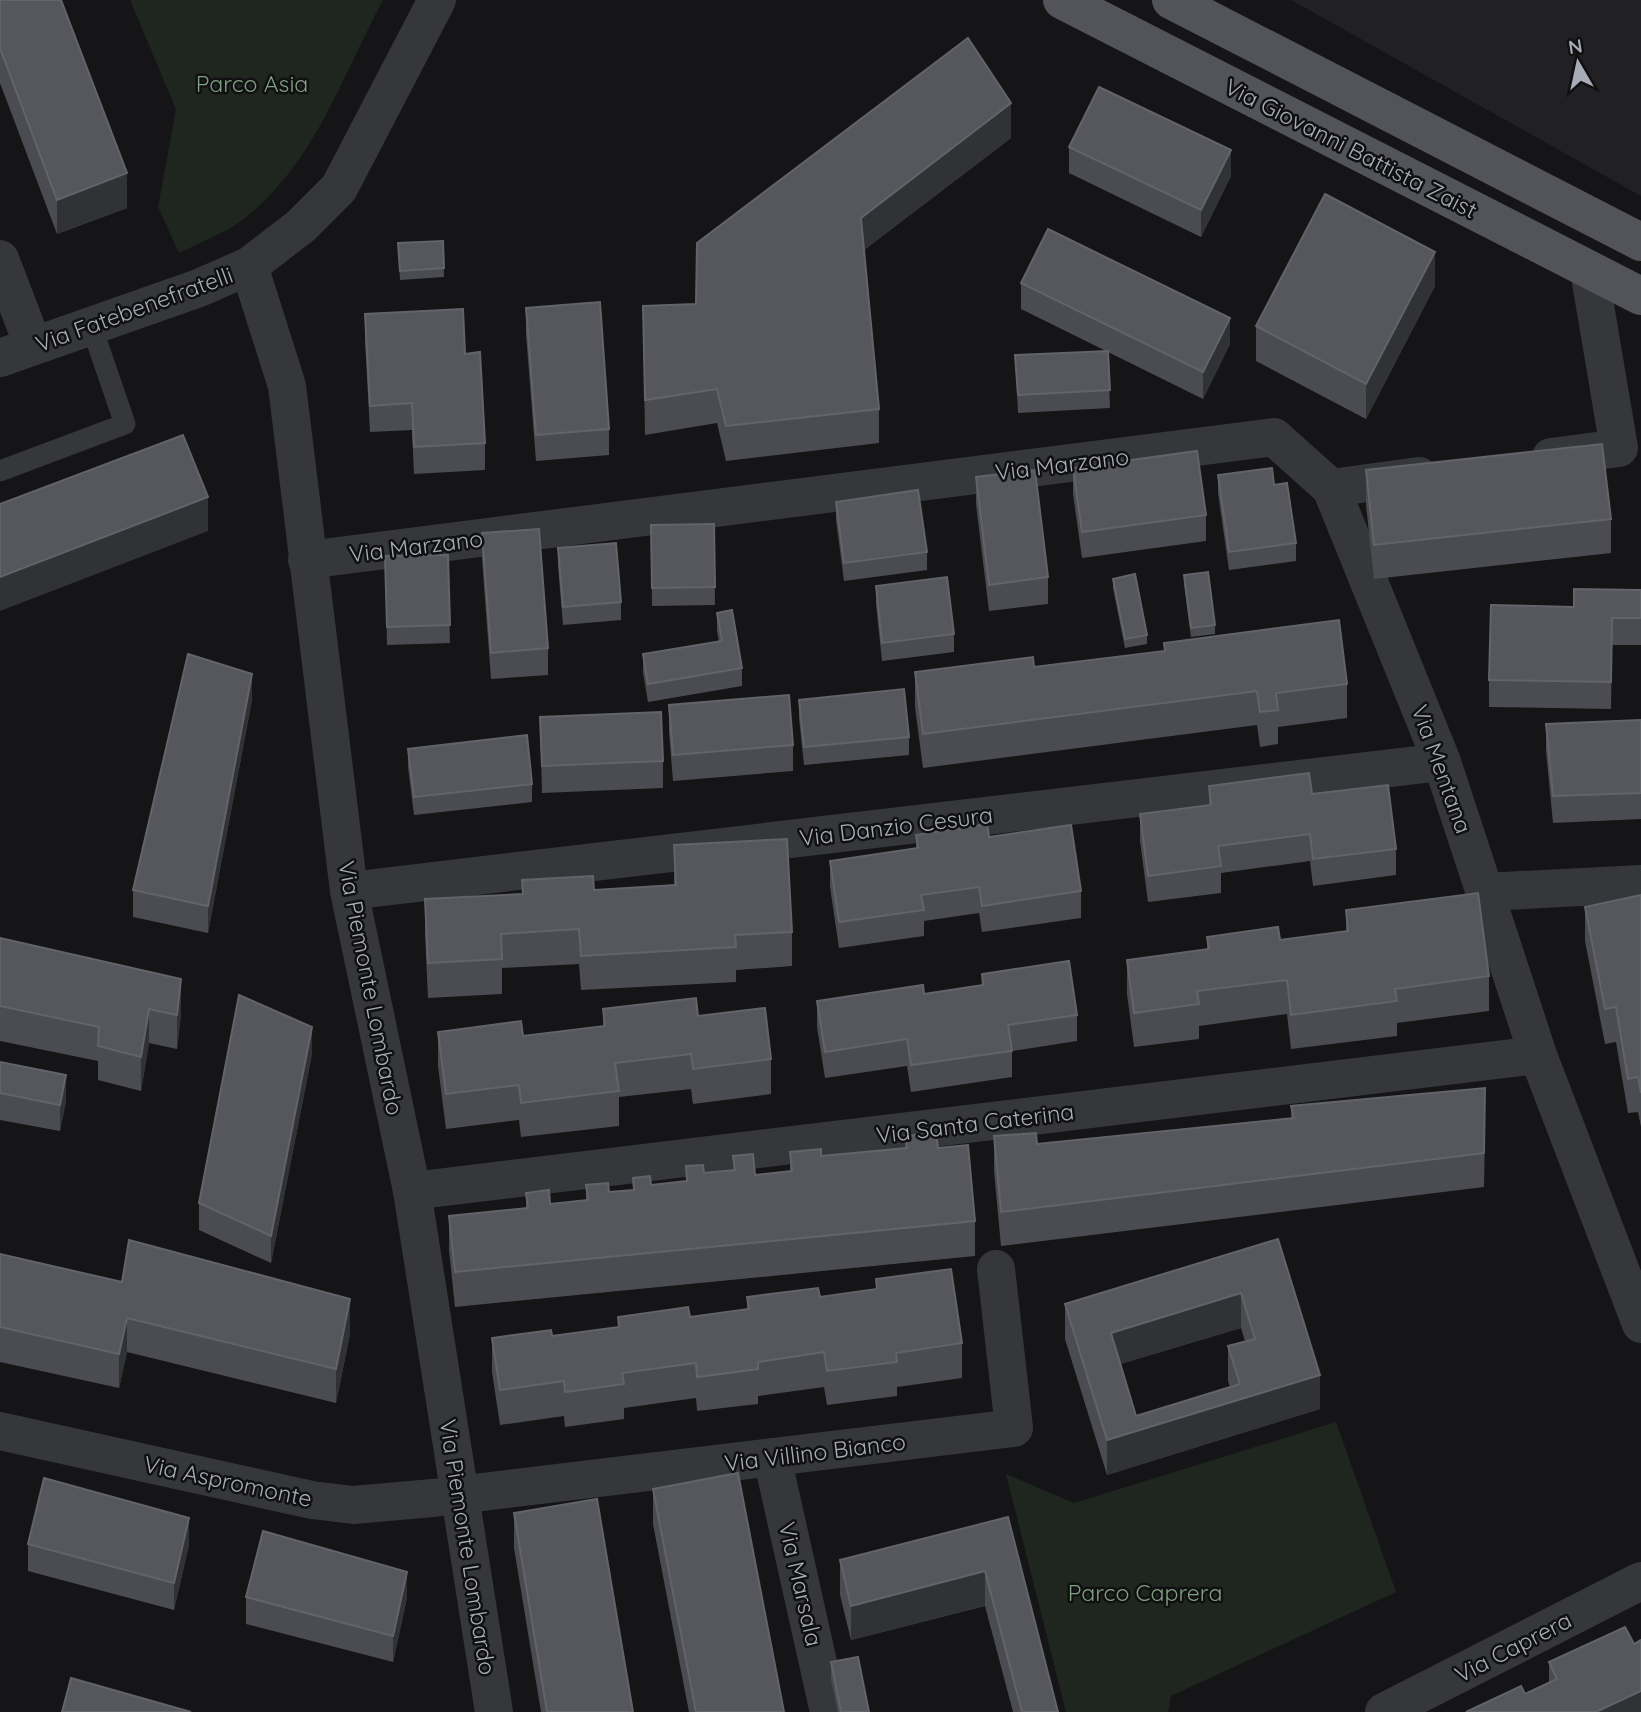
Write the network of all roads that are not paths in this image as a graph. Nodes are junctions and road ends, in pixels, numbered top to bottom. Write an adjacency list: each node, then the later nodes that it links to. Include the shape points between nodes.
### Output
1 (1062, 0): 7 (main road, Via Giovanni Battista Zaist)
2 (1171, 0): 4 (main road)
3 (438, 5): 6 (street, Via Fatebenefratelli, via 339,188 301,226)
4 (1641, 242)
5 (0, 259): 10 (street)
6 (249, 266): 9 (street, Via Fatebenefratelli); 15 (street, Via Piemonte Lombardo, via 287,386)
7 (1589, 270): 8 (main road, Via Giovanni Battista Zaist); 11 (street, via 1619,448)
8 (1641, 296)
9 (91, 325): 10 (street, Via Fatebenefratelli); 12 (lane, via 125,424)
10 (16, 352)
11 (1523, 461)
12 (0, 471)
13 (1455, 471): 14 (street)
14 (1331, 488): 15 (street, Via Marzano, via 1274,437); 16 (street, Via Mentana)
15 (307, 560): 18 (street, Via Piemonte Lombardo)
16 (1442, 762): 18 (street, Via Danzio Cesura); 19 (street, Via Mentana)
17 (1641, 884): 19 (street)
18 (349, 891): 21 (street, Via Piemonte Lombardo)
19 (1485, 892): 20 (street, Via Mentana)
20 (1538, 1055): 21 (street, Via Santa Caterina); 23 (street)
21 (412, 1191): 26 (street, Via Piemonte Lombardo)
22 (996, 1269): 25 (street, Via Villino Bianco, via 1013,1428)
23 (1641, 1324)
24 (0, 1431): 26 (street, Via Aspromonte, via 312,1500 353,1505)
25 (772, 1457): 26 (street, Via Villino Bianco); 29 (street, Via Marsala)
26 (459, 1495): 28 (street, Via Piemonte Lombardo)
27 (1641, 1581): 30 (street, Via Caprera)
28 (494, 1712)
29 (829, 1712)
30 (1384, 1712)

